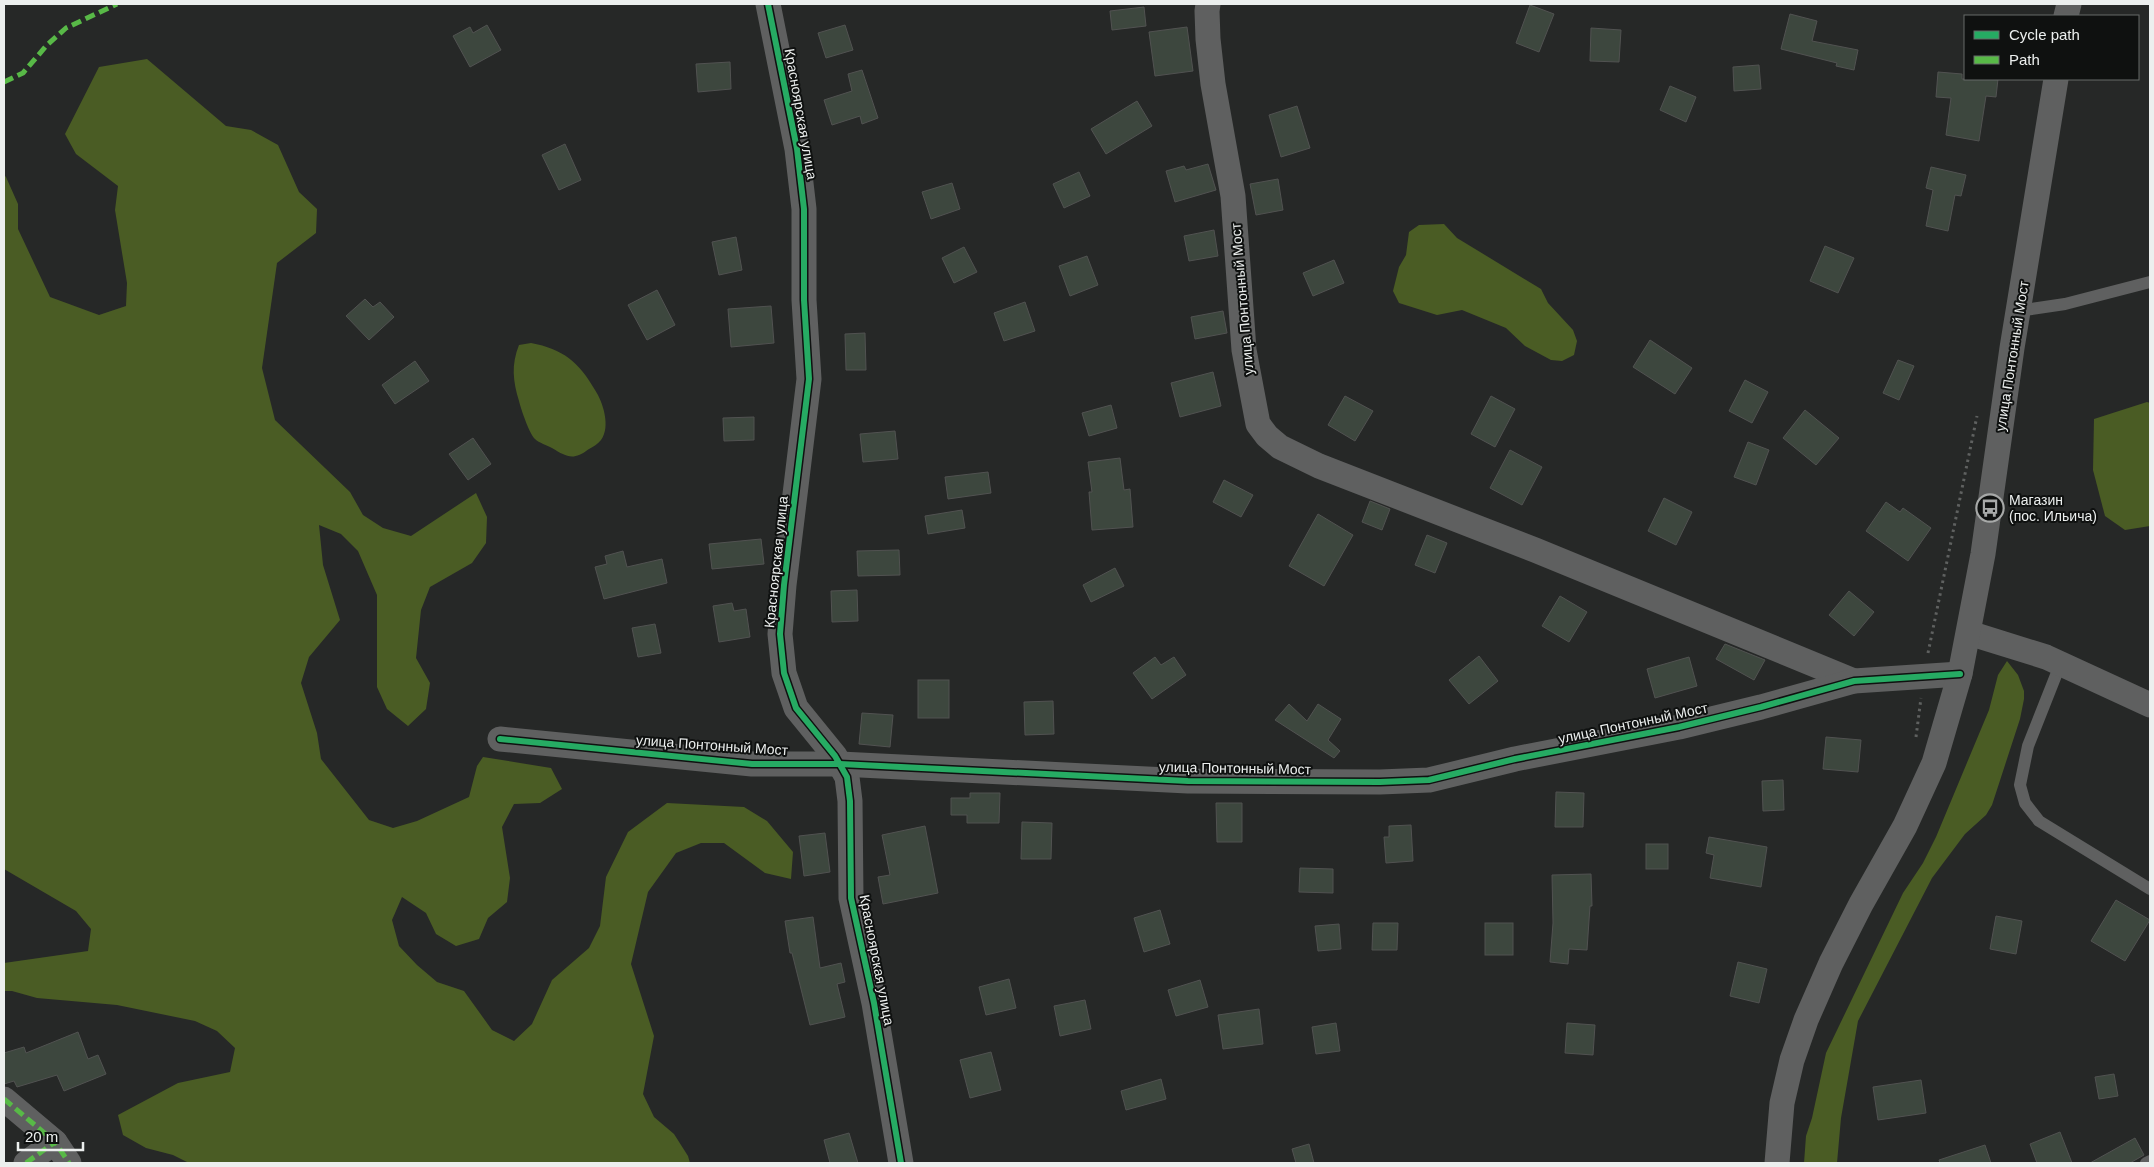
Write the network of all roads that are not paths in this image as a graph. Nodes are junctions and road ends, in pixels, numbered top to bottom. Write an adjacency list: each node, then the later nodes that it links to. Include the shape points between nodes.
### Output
1 (768, 4): 12 (street, Красноярская улица, via 797,149 804,210 808,379 780,634 784,673 796,708)
2 (1208, 4): 9 (street, улица Понтонный Мост, via 1213,84 1233,196 1244,350 1258,424 1267,436 1280,447 1319,466 1535,550)
3 (2056, 80): 5 (street, улица Понтонный Мост)
4 (2150, 282): 5 (lane, via 2065,304)
5 (2018, 311): 6 (street, улица Понтонный Мост)
6 (1969, 633): 7 (street, via 2046,657); 8 (street, улица Понтонный Мост)
7 (2060, 665): 10 (street); 13 (lane, via 2028,746 2020,785 2025,804 2039,821)
8 (1960, 674): 9 (street, улица Понтонный Мост); 20 (street, улица Понтонный Мост, via 1934,763 1905,826 1852,921 1806,1020 1782,1103)
9 (1854, 681): 12 (street, улица Понтонный Мост, via 1679,727 1515,759 1429,780 1188,781)
10 (2148, 703)
11 (500, 739): 12 (street, улица Понтонный Мост, via 752,764)
12 (840, 764): 19 (street, Красноярская улица, via 847,777 850,801 851,898 874,1003)
13 (2150, 889)
14 (4, 1099): 15 (street)
15 (55, 1142): 17 (street); 18 (street)
16 (2150, 1161): 21 (lane)
17 (26, 1163)
18 (69, 1163)
19 (901, 1163)
20 (1777, 1163)
21 (2146, 1163)

